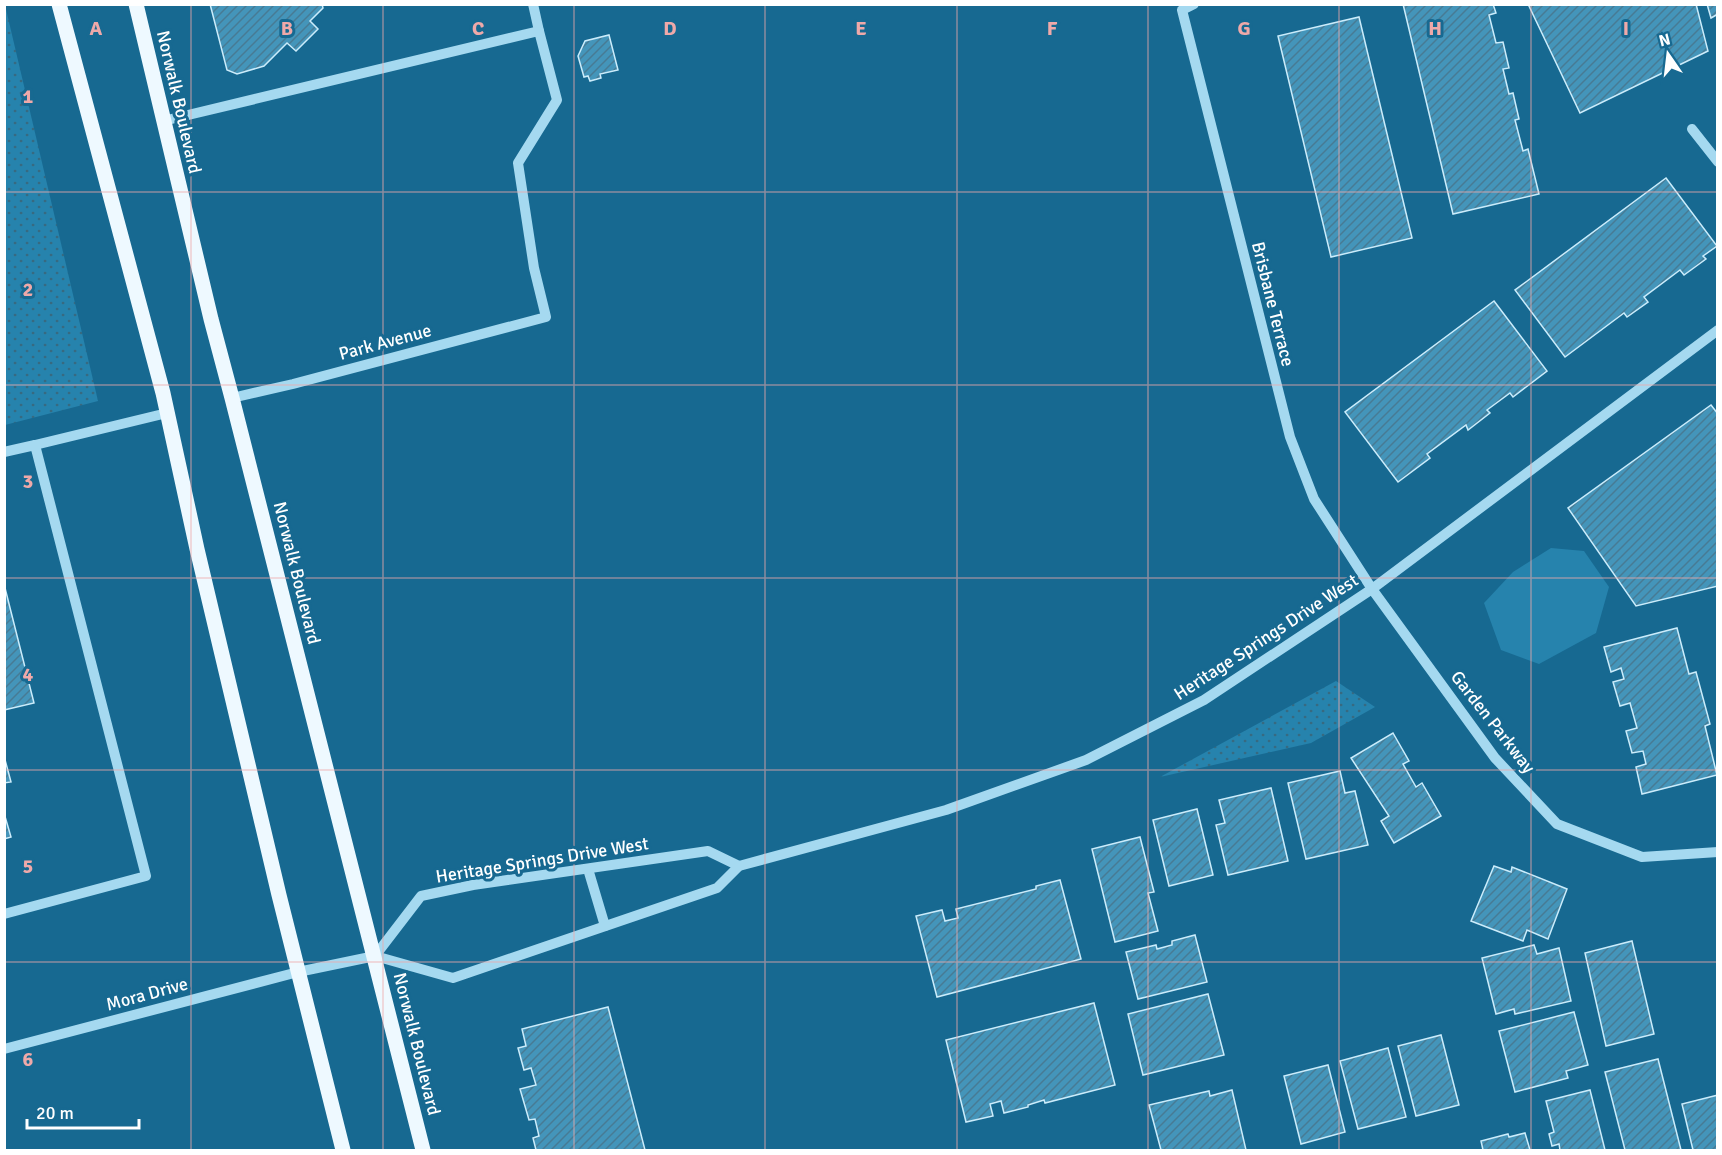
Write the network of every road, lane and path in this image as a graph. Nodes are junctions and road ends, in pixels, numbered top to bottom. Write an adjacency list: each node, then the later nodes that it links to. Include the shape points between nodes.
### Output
1 (59, 4): 11 (main road)
2 (136, 4): 6 (main road, Norwalk Boulevard)
3 (533, 4): 5 (street)
4 (1194, 4): 14 (street, Brisbane Terrace, via 1182,10 1290,437 1314,499)
5 (539, 31): 6 (street); 10 (street, Park Avenue, via 557,100 518,163 534,268 546,316)
6 (163, 121): 10 (main road, Norwalk Boulevard)
7 (1692, 129): 8 (street)
8 (1718, 162)
9 (1718, 330): 14 (street, Heritage Springs Drive West)
10 (232, 398): 20 (main road, Norwalk Boulevard)
11 (167, 413): 12 (street); 21 (main road)
12 (35, 445): 13 (street); 18 (street, via 146,876)
13 (4, 452)
14 (1372, 590): 15 (street, Garden Parkway, via 1495,758 1557,824 1642,857); 16 (street, Heritage Springs Drive West, via 1204,700 1086,760 946,810)
15 (1718, 852)
16 (739, 866): 17 (street, Heritage Springs Drive West, via 708,851); 19 (street, Heritage Springs Drive West, via 717,888)
17 (588, 869): 19 (street); 20 (street, Heritage Springs Drive West, via 421,896)
18 (4, 914)
19 (605, 926): 20 (street, Heritage Springs Drive West, via 453,978)
20 (375, 956): 21 (street, Heritage Springs Drive West); 24 (main road, Norwalk Boulevard)
21 (298, 972): 22 (street, Mora Drive); 23 (main road)
22 (4, 1049)
23 (343, 1150)
24 (423, 1150)

